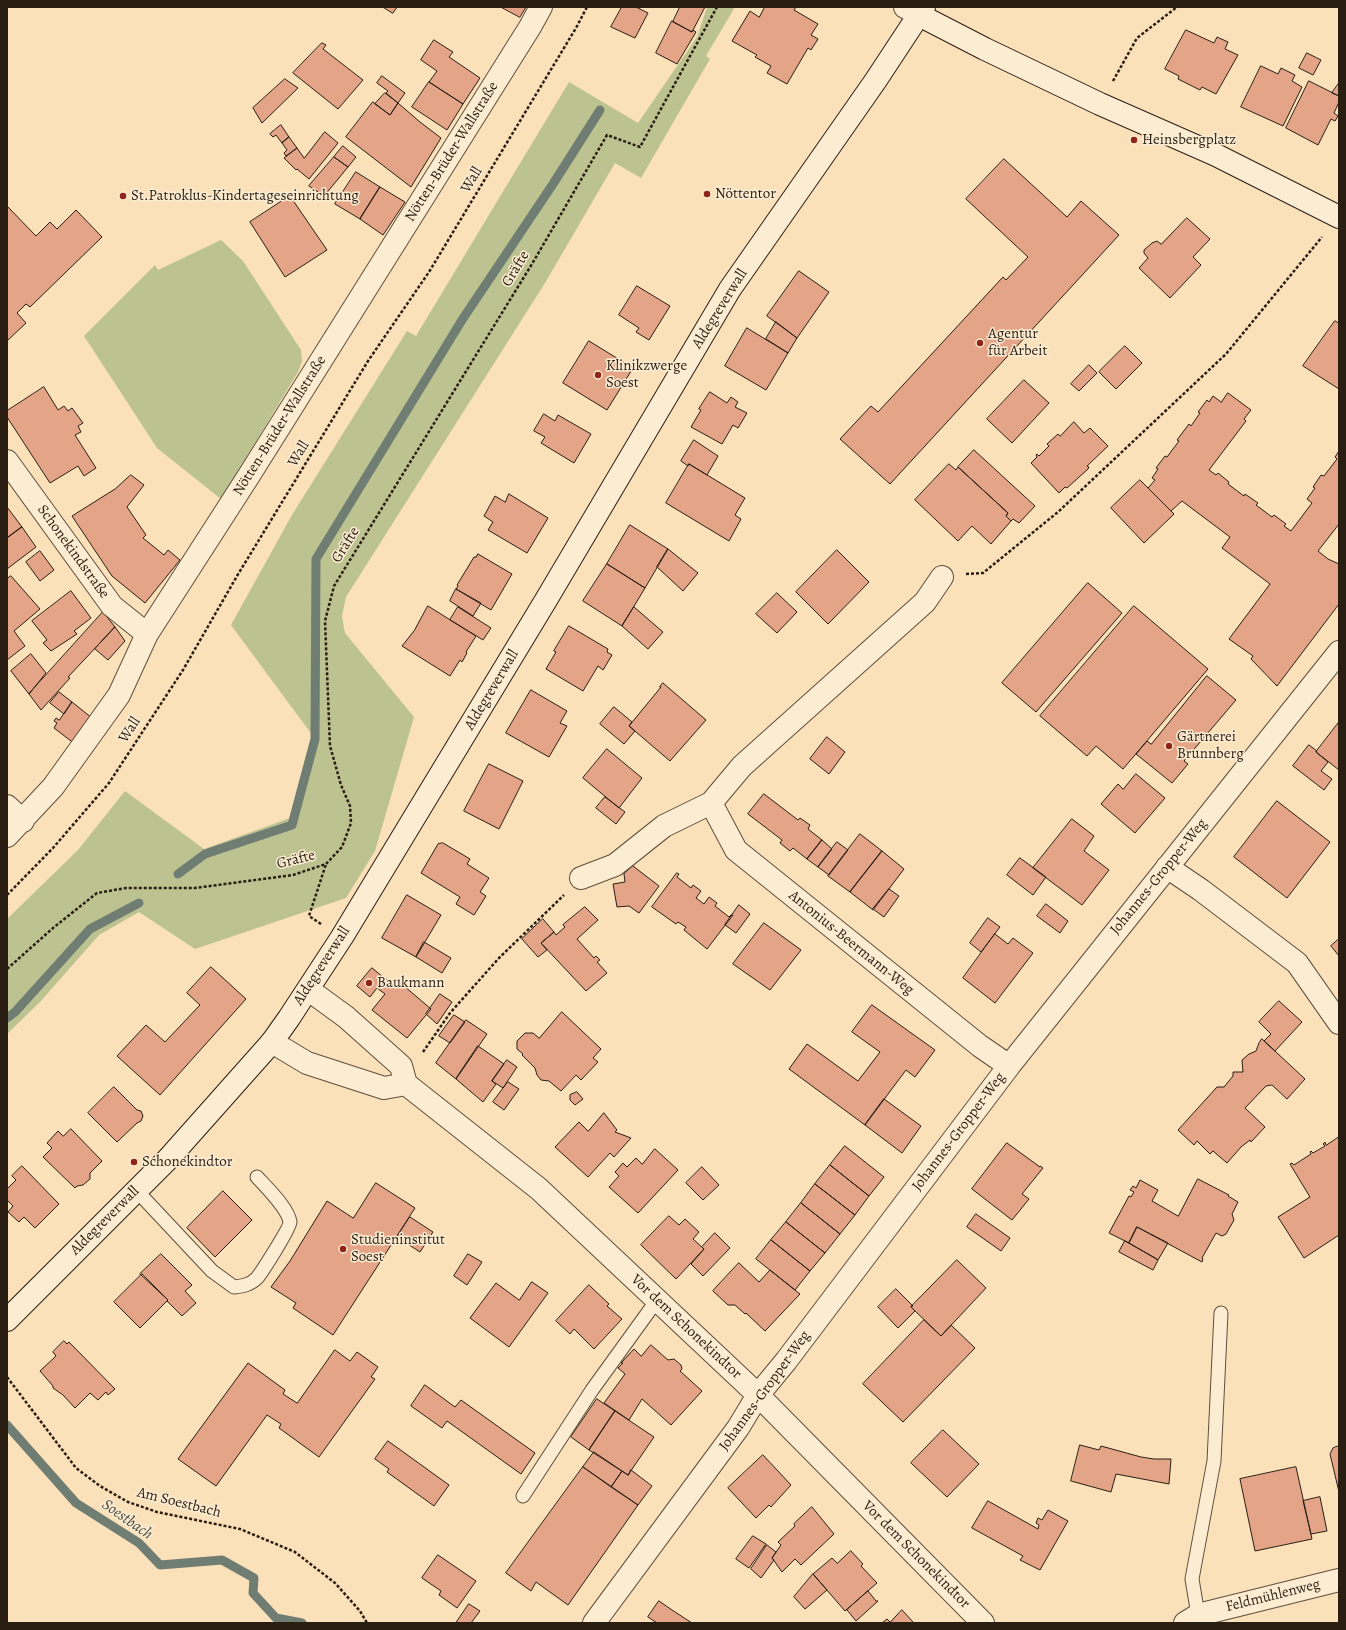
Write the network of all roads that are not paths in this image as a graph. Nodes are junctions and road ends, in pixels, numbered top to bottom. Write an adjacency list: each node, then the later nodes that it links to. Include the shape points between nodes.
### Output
1 (541, 7): 6 (street, Nötten-Brüder-Wallstraße)
2 (916, 10): 3 (street, via 985,48 1100,104 1216,155); 14 (street, Aldegreverwall, via 876,80 730,289 546,600)
3 (1339, 217)
4 (7, 461): 6 (street, Schonekindstraße, via 112,606)
5 (942, 576): 8 (street, via 925,602 742,766)
6 (147, 634): 10 (street, Nötten-Brüder-Wallstraße, via 119,695 53,787)
7 (1339, 652): 12 (street, Johannes-Gropper-Weg)
8 (711, 803): 13 (street, via 664,826 615,865); 17 (street, Antonius-Beermann-Weg, via 736,850 980,1046)
9 (7, 806): 10 (street)
10 (23, 821): 11 (street, Nötten-Brüder-Wallstraße)
11 (7, 836)
12 (1167, 867): 15 (street, via 1297,962); 17 (street, Johannes-Gropper-Weg)
13 (581, 878)
14 (308, 990): 16 (street, Aldegreverwall); 18 (street, via 346,1017 401,1066)
15 (1339, 1023)
16 (272, 1042): 18 (street, via 307,1063 384,1088); 20 (street, Aldegreverwall, via 168,1159)
17 (1009, 1066): 24 (street, Johannes-Gropper-Weg)
18 (406, 1084): 21 (street, Vor dem Schonekindtor, via 539,1189)
19 (258, 1177): 20 (lane, via 288,1214 290,1224 257,1278 246,1285 234,1286 212,1271)
20 (136, 1190): 23 (street, Aldegreverwall)
21 (657, 1300): 24 (street, Vor dem Schonekindtor); 25 (lane, via 592,1390)
22 (1221, 1313): 27 (lane, via 1214,1461 1192,1579)
23 (7, 1320)
24 (758, 1395): 28 (street, Johannes-Gropper-Weg, via 738,1428); 29 (street, Vor dem Schonekindtor)
25 (523, 1496)
26 (1339, 1580): 27 (street, Feldmühlenweg)
27 (1192, 1619)
28 (594, 1623)
29 (983, 1623)

